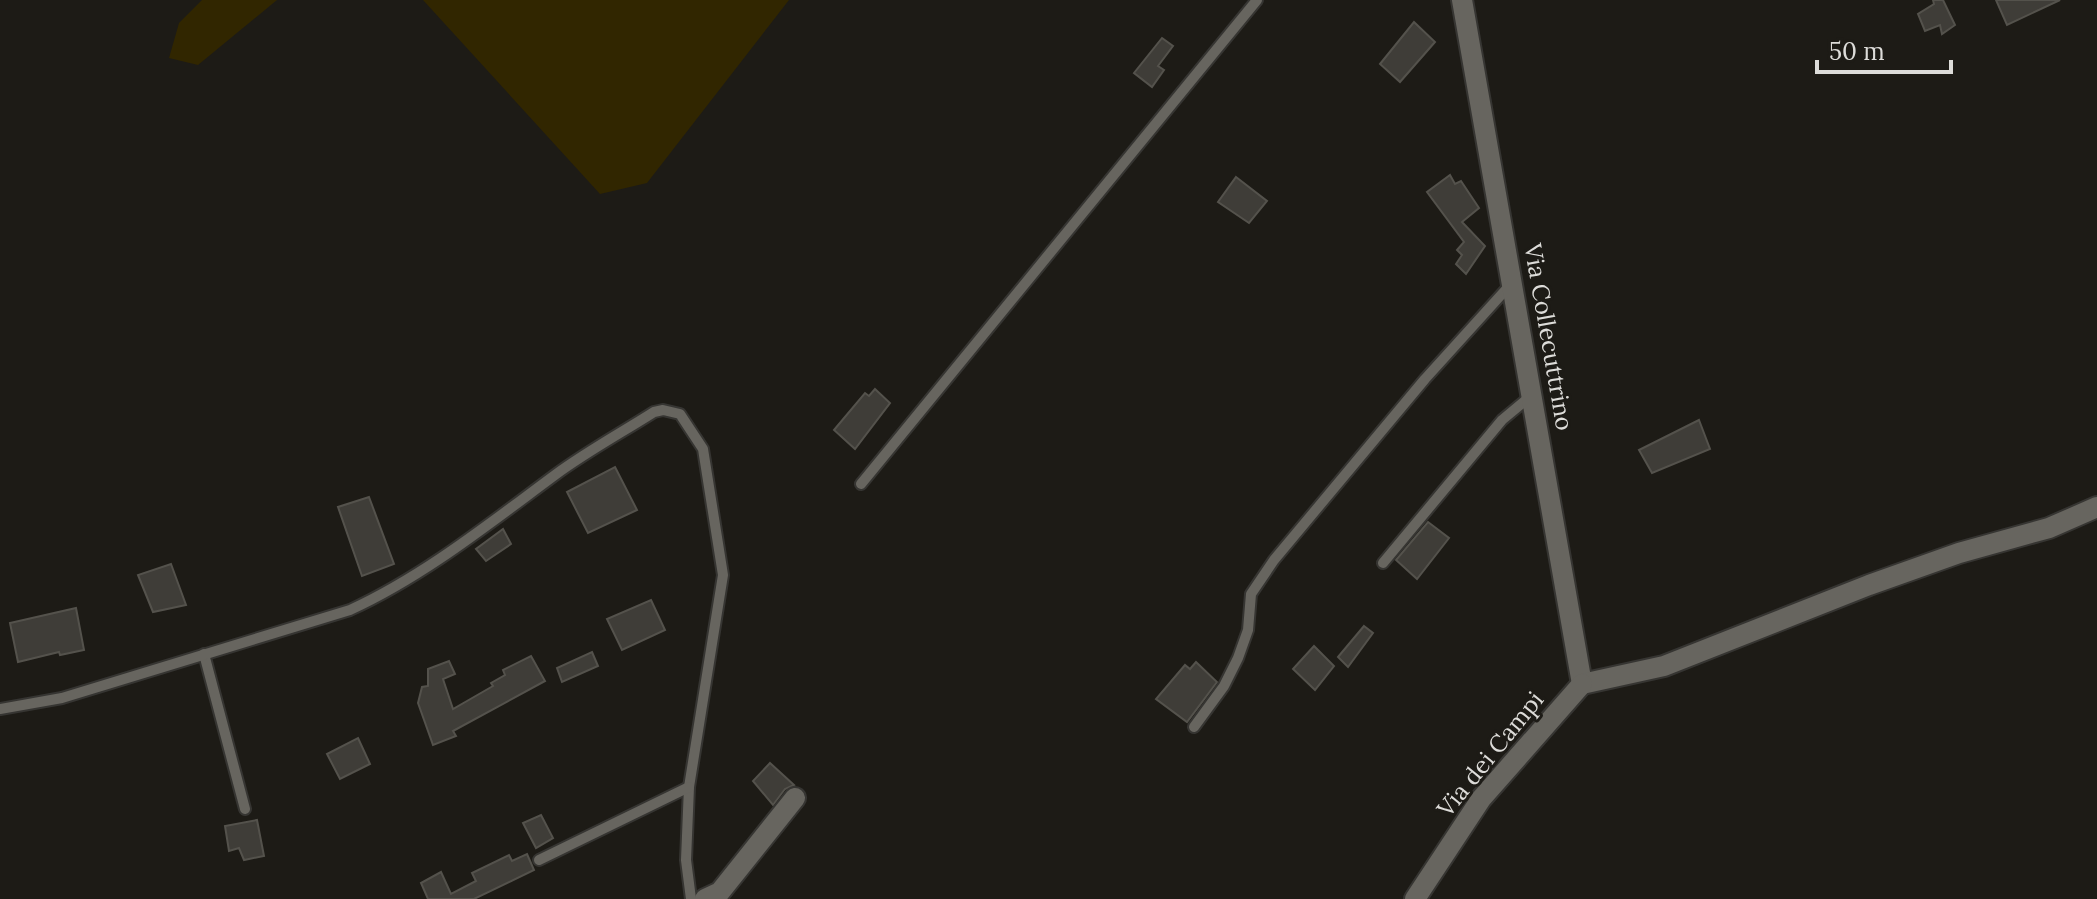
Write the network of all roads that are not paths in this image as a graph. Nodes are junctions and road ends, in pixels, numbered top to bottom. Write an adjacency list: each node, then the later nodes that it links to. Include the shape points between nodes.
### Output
1 (1257, 0): 5 (lane)
2 (1462, 0): 3 (street, Via Collecuttrino)
3 (1513, 282): 4 (street, Via Collecuttrino); 11 (lane, via 1274,560 1251,594 1248,630 1238,658)
4 (1532, 395): 7 (lane, via 1502,420); 9 (street, Via Collecuttrino)
5 (861, 484)
6 (2097, 507): 9 (street, via 2049,528 1869,585 1664,666)
7 (1383, 563)
8 (204, 654): 10 (lane, via 62,698); 12 (lane, via 312,624 372,600 654,412 680,414 703,449 723,575); 14 (lane)
9 (1582, 684): 18 (street, Via dei Campi, via 1481,799)
10 (0, 709)
11 (1194, 727)
12 (689, 787): 15 (lane); 16 (lane, via 686,860)
13 (795, 798): 17 (street, via 720,892)
14 (245, 809)
15 (539, 860)
16 (691, 899)
17 (705, 899)
18 (1415, 899)

